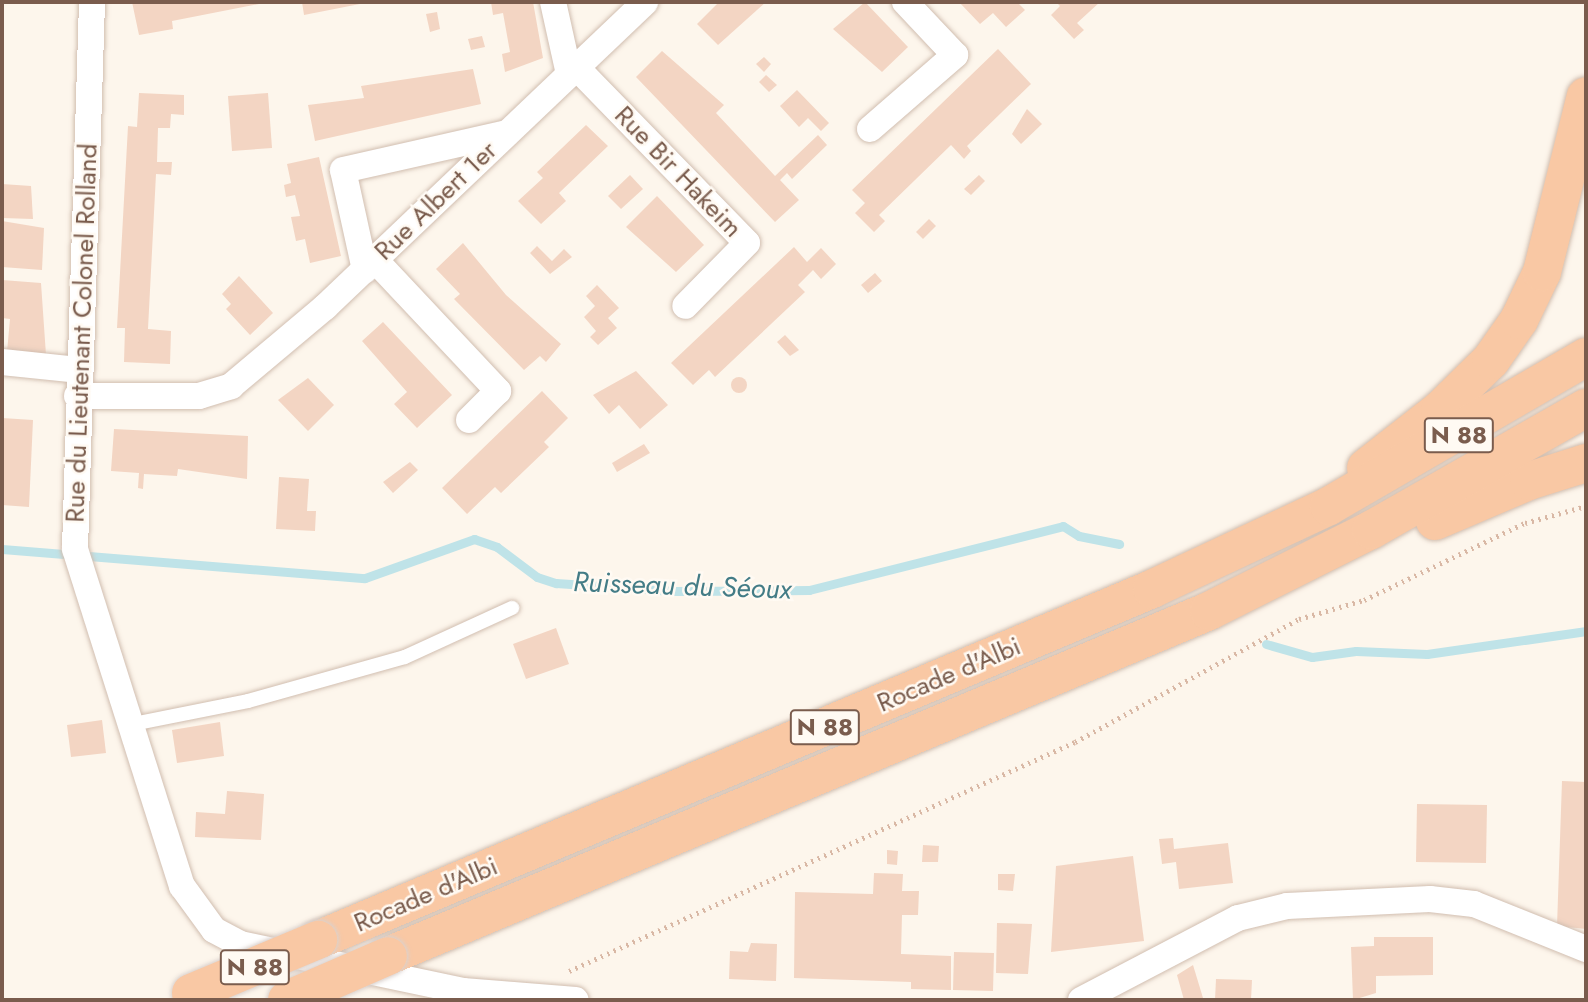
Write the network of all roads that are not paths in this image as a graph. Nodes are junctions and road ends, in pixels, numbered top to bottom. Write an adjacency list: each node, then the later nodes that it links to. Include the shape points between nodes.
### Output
1 (92, 2): 13 (street, Rue du Lieutenant Colonel Rolland)
2 (553, 2): 5 (street)
3 (646, 2): 5 (street, Rue Albert 1er)
4 (905, 2): 7 (street, via 955,55)
5 (572, 71): 8 (street, Rue Albert 1er); 10 (street, Rue Bir Hakeim, via 747,243)
6 (1586, 96): 17 (highway, via 1549,249 1518,320 1492,360 1440,410 1386,447)
7 (870, 129)
8 (508, 133): 9 (street, Rue Albert 1er); 9 (street, Rue Albert 1er, via 343,170)
9 (370, 265): 13 (street, Rue Albert 1er, via 231,386 199,396); 15 (street, via 498,391)
10 (684, 306)
11 (1586, 357): 17 (highway, Rocade d'Albi / N 88)
12 (2, 362): 13 (street, Rue Albert 1er)
13 (77, 383): 20 (street, Rue du Lieutenant Colonel Rolland, via 76,555)
14 (1586, 408): 18 (highway, Rocade d'Albi / N 88)
15 (469, 420)
16 (1586, 463): 18 (highway, via 1529,481 1421,527)
17 (1329, 506): 22 (highway, Rocade d'Albi / N 88, bridge, via 1152,589)
18 (1371, 530): 23 (highway, Rocade d'Albi / N 88, bridge, via 1184,622)
19 (512, 608): 20 (lane, via 405,657 248,701)
20 (128, 725): 24 (street, Rue du Lieutenant Colonel Rolland, via 172,862 192,905 214,930 240,944 417,982)
21 (1586, 949): 25 (street, via 1474,904 1402,900 1287,906 1238,918)
22 (183, 997)
23 (287, 1000)
24 (576, 1000)
25 (1081, 1000)

